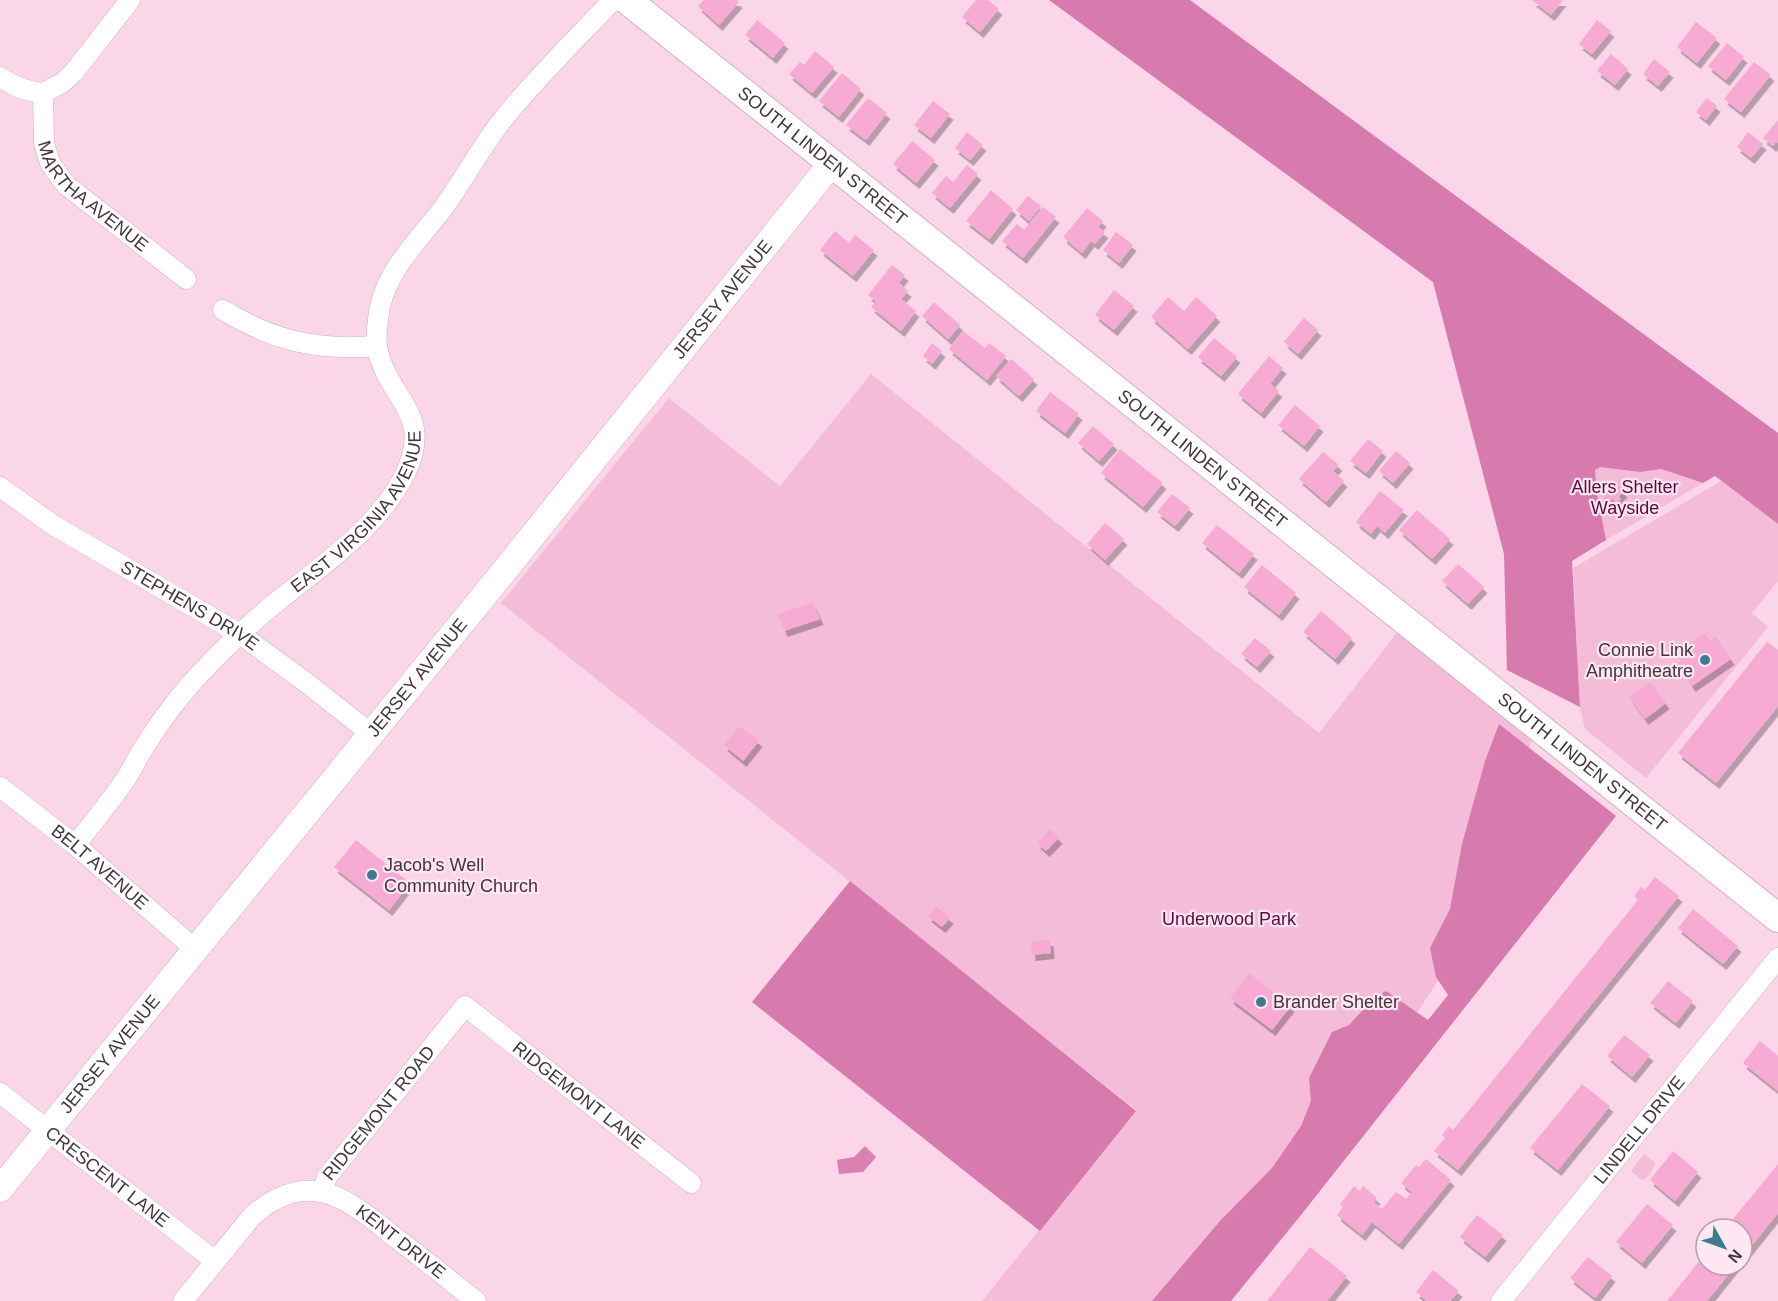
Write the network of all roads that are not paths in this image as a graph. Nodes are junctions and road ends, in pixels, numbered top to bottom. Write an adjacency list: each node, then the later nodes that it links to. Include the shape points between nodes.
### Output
1 (130, 0): 5 (street, via 74,72)
2 (613, 0): 9 (street, EAST VIRGINIA AVENUE, via 502,120 458,187 402,259 382,297)
3 (643, 5): 6 (main road, SOUTH LINDEN STREET)
4 (0, 77): 5 (street, via 13,86)
5 (43, 93): 7 (street, MARTHA AVENUE, via 44,143 50,163 66,185)
6 (832, 164): 12 (street, JERSEY AVENUE); 15 (main road, SOUTH LINDEN STREET)
7 (186, 279)
8 (223, 310): 9 (street, via 264,333 287,340 338,348)
9 (377, 346): 11 (street, EAST VIRGINIA AVENUE, via 415,432 403,478 349,543)
10 (0, 487): 11 (street, STEPHENS DRIVE, via 62,531)
11 (240, 634): 12 (street, STEPHENS DRIVE); 14 (street, EAST VIRGINIA AVENUE, via 179,698 107,805)
12 (370, 733): 16 (street, JERSEY AVENUE)
13 (0, 787): 14 (street, BELT AVENUE)
14 (75, 845): 16 (street, BELT AVENUE)
15 (1778, 918)
16 (196, 950): 20 (street, JERSEY AVENUE)
17 (1778, 958): 27 (street, LINDELL DRIVE)
18 (465, 1006): 21 (street, RIDGEMONT LANE); 23 (street, RIDGEMONT ROAD, via 327,1177)
19 (0, 1093): 20 (street, CRESCENT LANE)
20 (47, 1131): 22 (street, JERSEY AVENUE); 24 (street, CRESCENT LANE)
21 (691, 1183)
22 (0, 1189)
23 (322, 1192): 24 (street, RIDGEMONT ROAD, via 281,1196 266,1204); 26 (street, KENT DRIVE, via 340,1197 363,1212)
24 (215, 1261): 25 (street, RIDGEMONT ROAD)
25 (183, 1301)
26 (477, 1301)
27 (1501, 1301)

